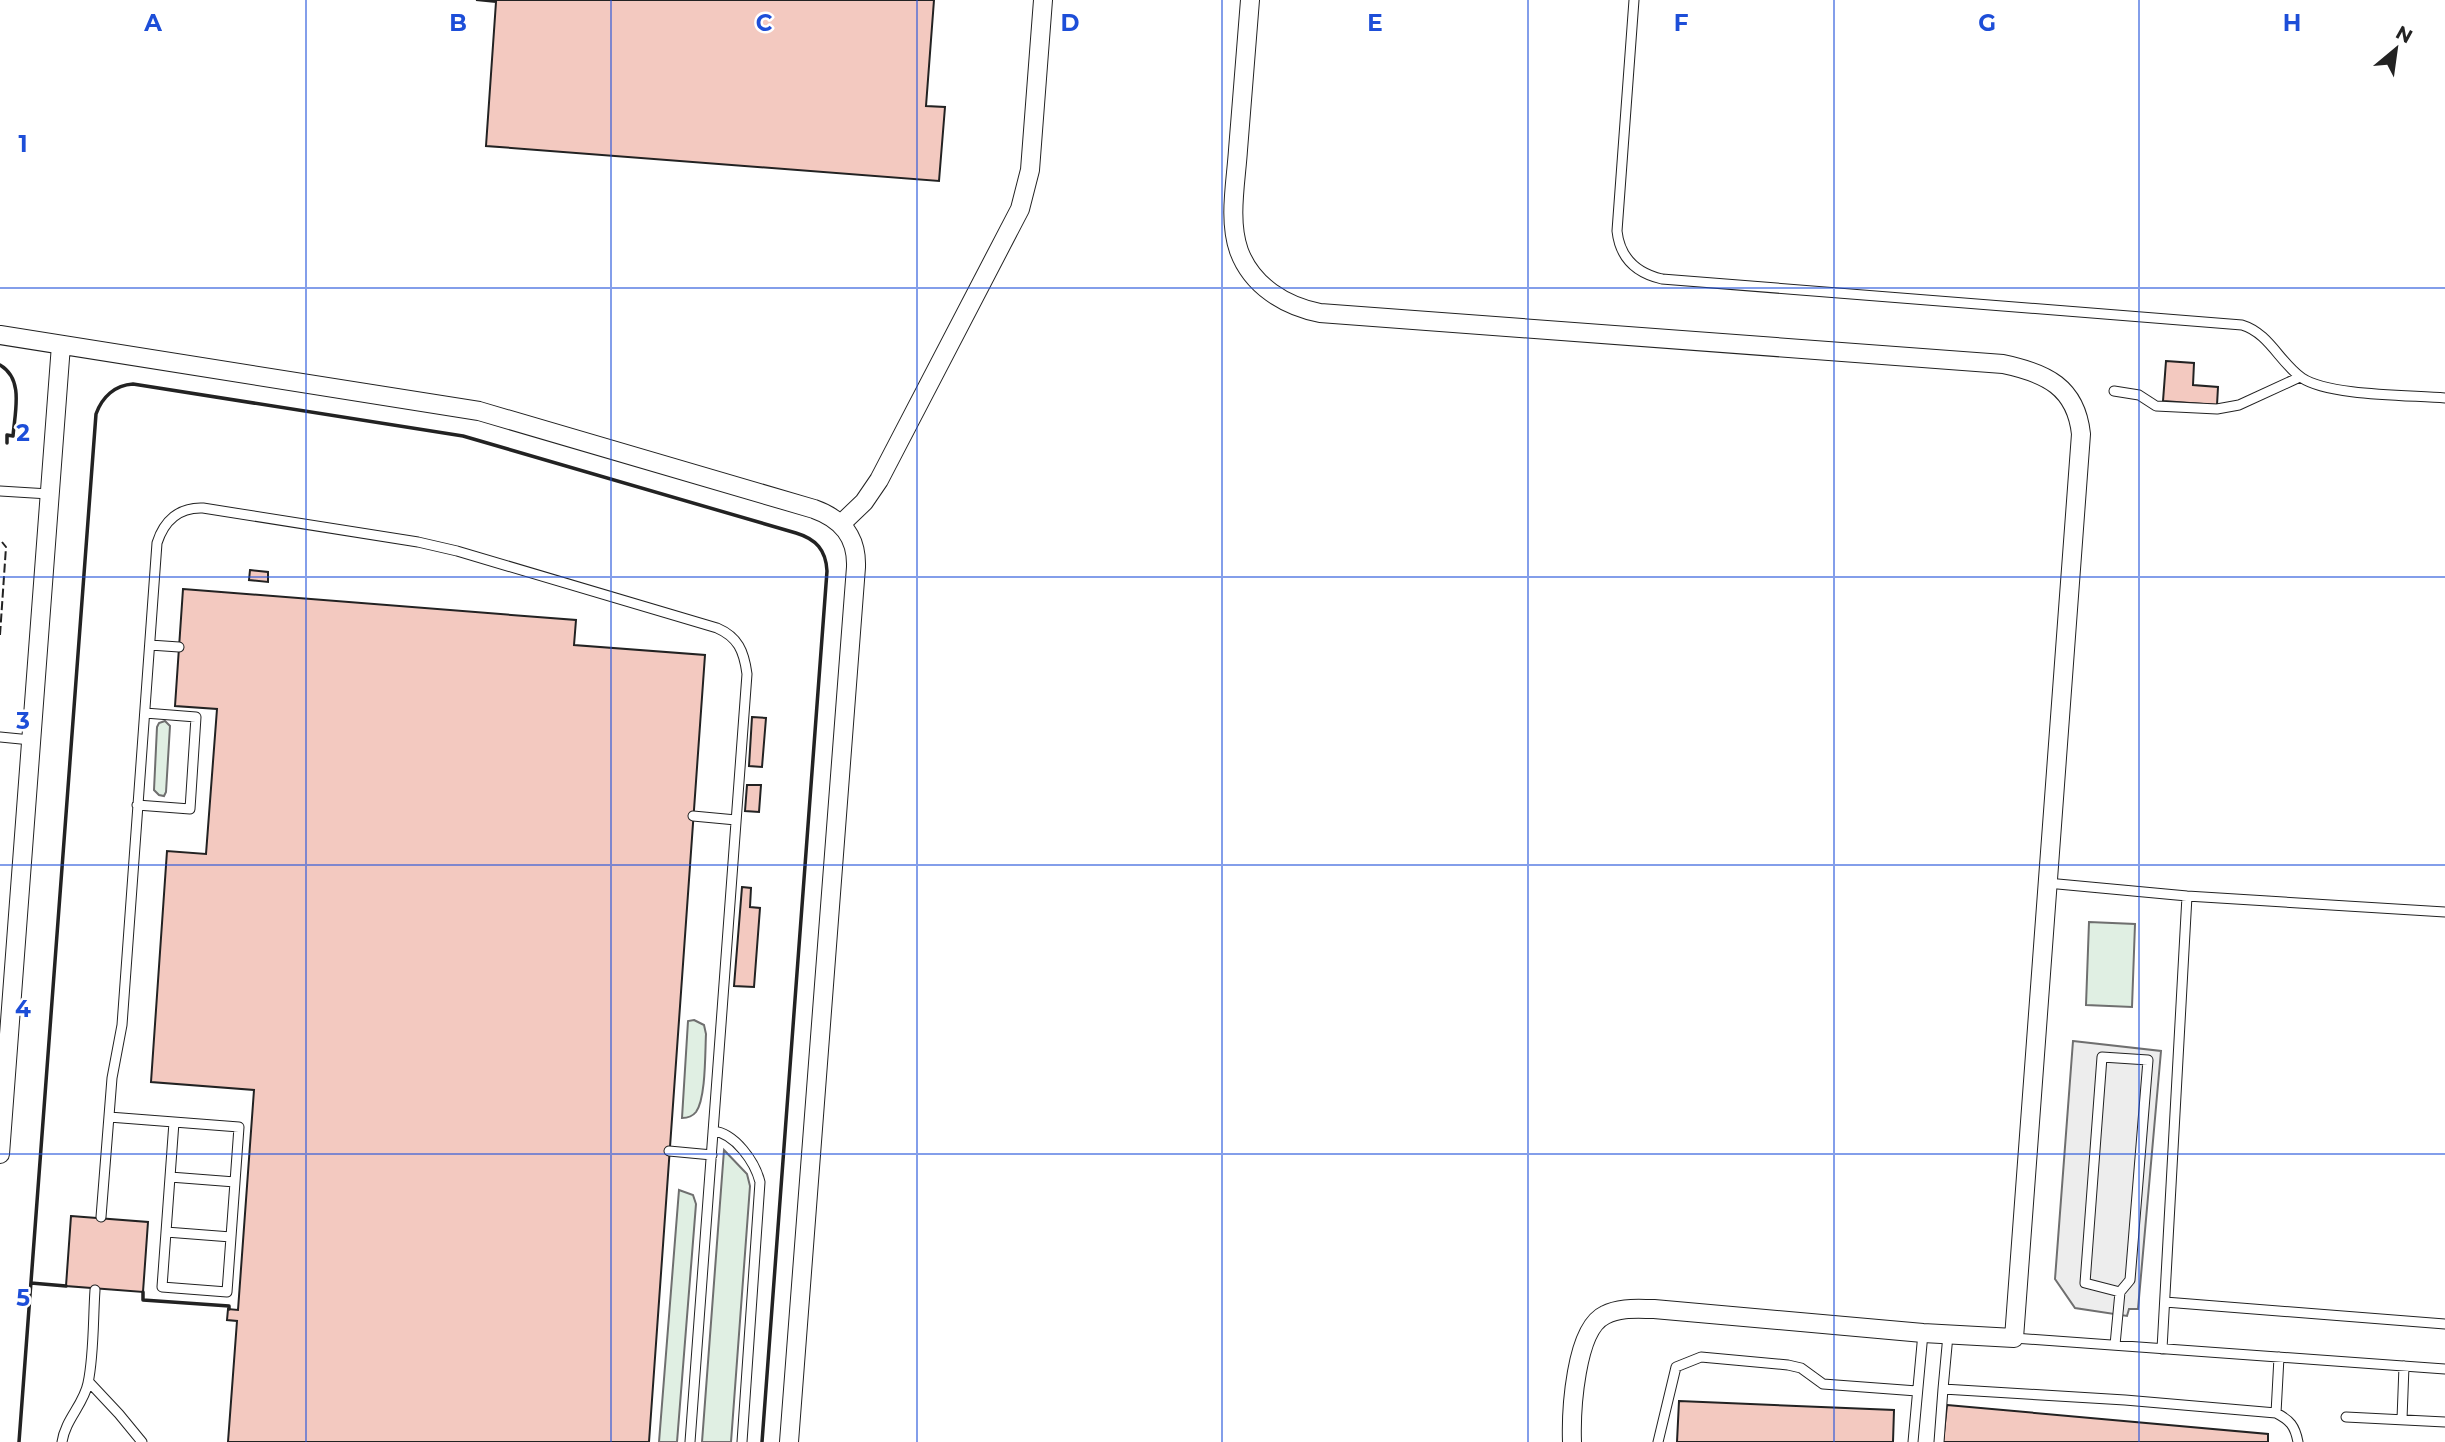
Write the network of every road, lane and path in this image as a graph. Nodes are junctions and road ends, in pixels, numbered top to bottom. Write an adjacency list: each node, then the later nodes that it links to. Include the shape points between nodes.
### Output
1 (1043, 0): 11 (street, via 1030,170 1020,209 879,480)
2 (1250, 0): 20 (street, via 1235,236 1254,277 1290,304 1320,313 2003,364 2044,376 2062,389 2079,417 2081,434)
3 (1634, 0): 6 (lane, via 1617,231 1625,258 1642,272 1676,280 2242,325 2258,332)
4 (0, 335): 5 (street)
5 (61, 345): 10 (street); 11 (street, via 479,411 820,511)
6 (2300, 377): 7 (lane, via 2239,405 2217,409 2156,406 2139,395); 8 (lane, via 2330,389)
7 (2113, 391)
8 (2445, 398)
9 (0, 491): 10 (lane)
10 (49, 494): 16 (street)
11 (841, 524): 58 (street, via 854,542 856,567)
12 (150, 645): 13 (lane); 14 (lane); 19 (lane, via 160,534 174,516 196,508 438,546 717,628 738,643 747,674)
13 (179, 647)
14 (145, 713): 17 (lane); 17 (lane, via 197,717 190,809)
15 (0, 737): 16 (lane)
16 (31, 740): 23 (street)
17 (137, 806): 24 (lane, via 122,1026)
18 (693, 816): 19 (lane)
19 (736, 820): 26 (lane)
20 (2047, 883): 21 (lane); 41 (street)
21 (2187, 896): 22 (lane); 37 (lane)
22 (2445, 912)
23 (6, 1003): 28 (street)
24 (109, 1117): 25 (lane); 32 (lane)
25 (174, 1122): 30 (lane); 31 (lane, via 239,1127)
26 (713, 1130): 29 (lane); 57 (lane, via 725,1134 744,1153 760,1182)
27 (669, 1151): 29 (lane)
28 (0, 1154)
29 (712, 1155): 56 (lane)
30 (170, 1177): 31 (lane); 33 (lane)
31 (235, 1182): 34 (lane)
32 (101, 1217)
33 (166, 1232): 34 (lane); 34 (lane, via 162,1287 227,1292)
34 (231, 1237)
35 (95, 1290): 47 (lane)
36 (2120, 1292): 36 (lane, via 2085,1283 2102,1057 2148,1060 2130,1280); 42 (lane)
37 (2165, 1302): 38 (lane); 43 (lane)
38 (2445, 1324)
39 (1923, 1333): 40 (street); 49 (lane); 59 (street, via 1654,1309 1616,1311 1598,1320 1588,1333 1576,1385)
40 (1948, 1335): 41 (street); 48 (lane)
41 (2014, 1338): 42 (lane)
42 (2115, 1345): 43 (lane)
43 (2162, 1349): 44 (lane)
44 (2279, 1357): 45 (lane); 50 (lane)
45 (2404, 1366): 46 (lane); 52 (lane)
46 (2445, 1369)
47 (89, 1382): 54 (lane); 55 (lane)
48 (1943, 1390): 50 (lane); 62 (lane)
49 (1917, 1391): 60 (lane, via 1823,1384 1801,1368 1788,1365 1701,1357 1676,1367); 61 (lane)
50 (2276, 1412): 63 (lane, via 2290,1420)
51 (2346, 1417): 52 (lane)
52 (2402, 1419): 53 (lane)
53 (2445, 1422)
54 (62, 1442)
55 (142, 1442)
56 (690, 1442)
57 (742, 1442)
58 (789, 1442)
59 (1572, 1442)
60 (1658, 1442)
61 (1913, 1442)
62 (1939, 1442)
63 (2298, 1442)

